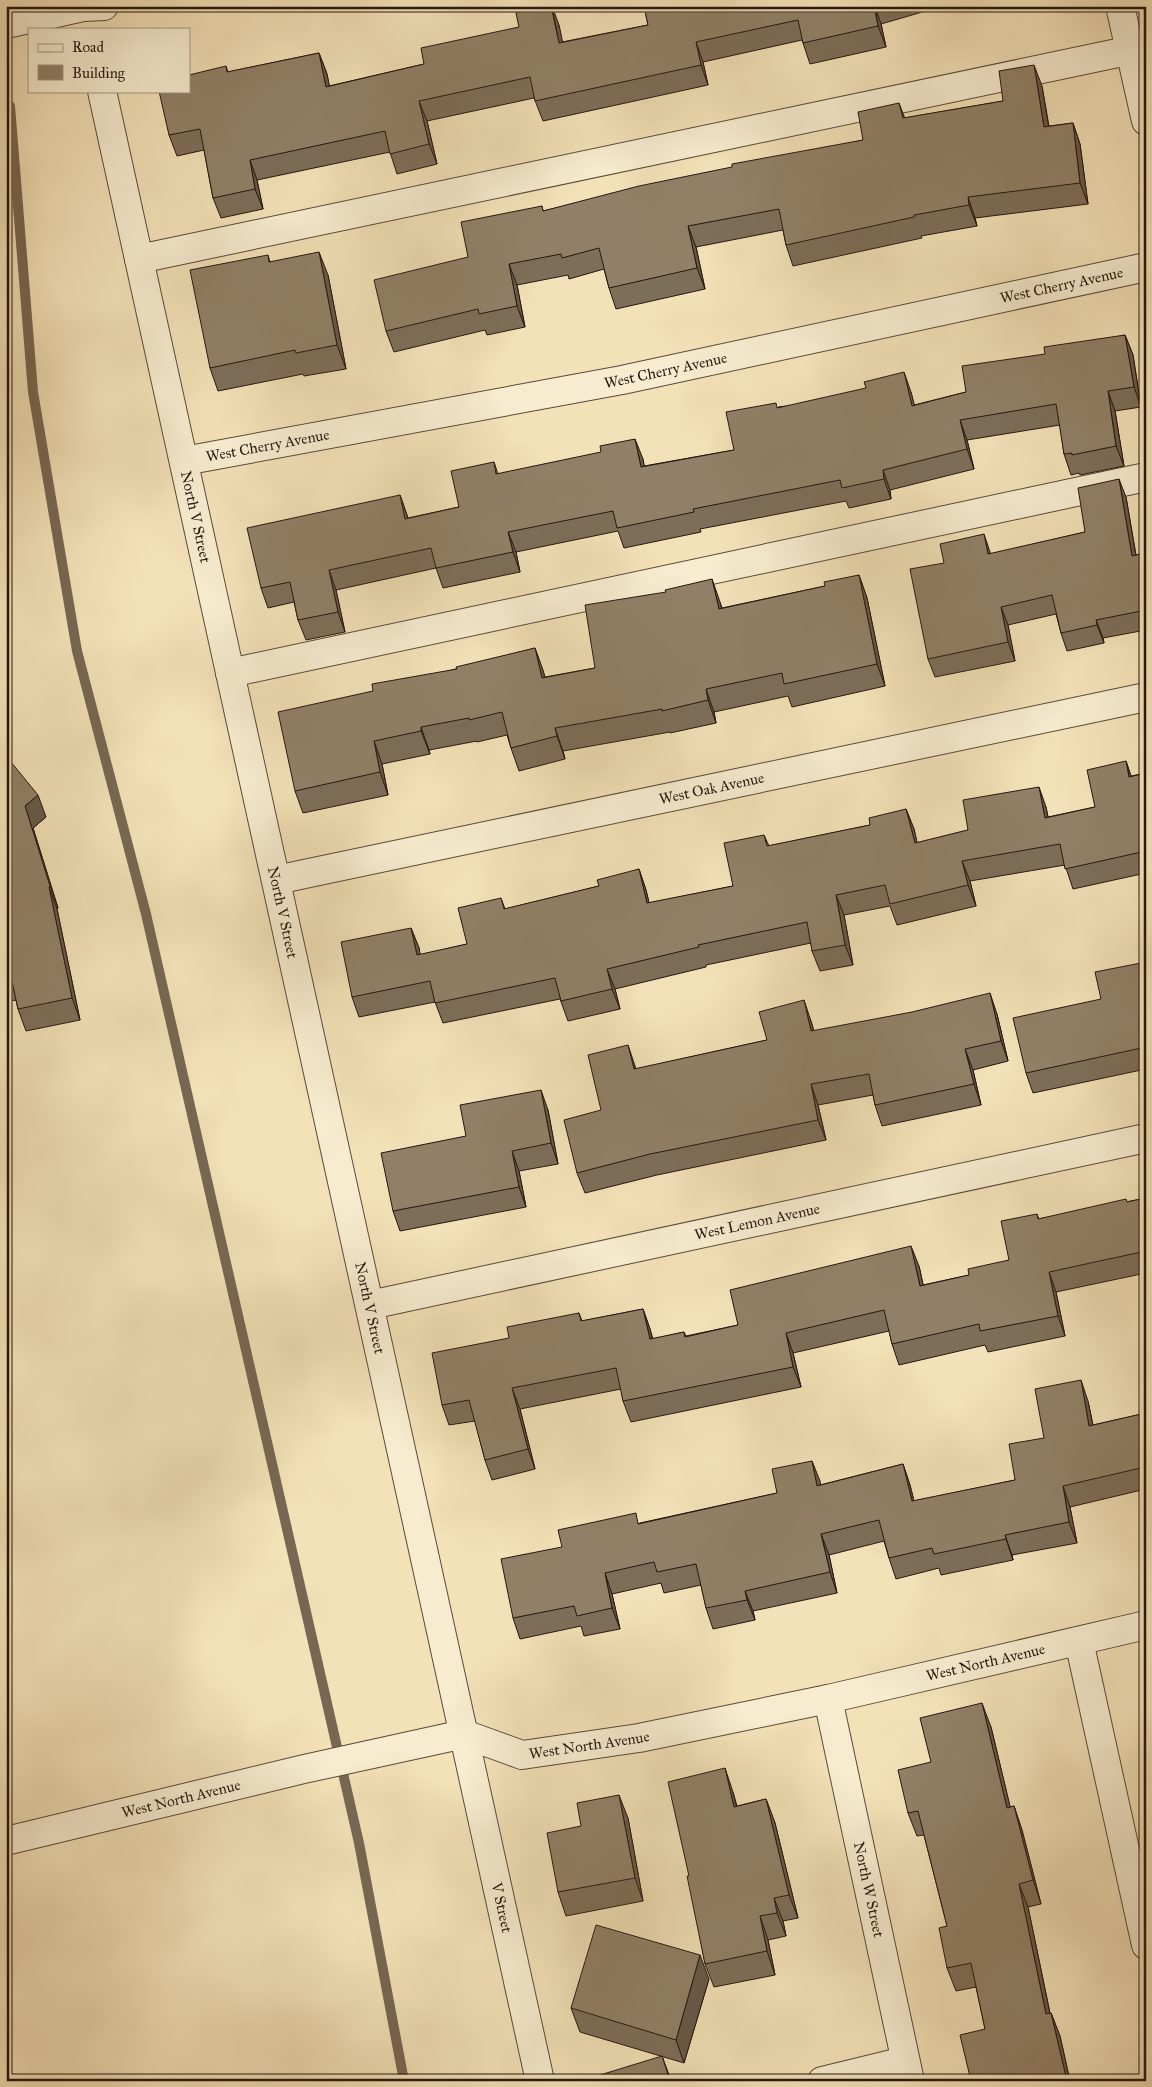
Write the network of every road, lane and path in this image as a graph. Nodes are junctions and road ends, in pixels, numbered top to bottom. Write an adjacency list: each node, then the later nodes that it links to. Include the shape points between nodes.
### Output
1 (1120, 6): 4 (street)
2 (90, 12): 3 (street)
3 (6, 24)
4 (1138, 49): 6 (street); 7 (street)
5 (102, 92): 7 (street, North V Street)
6 (1146, 121)
7 (139, 259): 9 (street, North V Street)
8 (1146, 267): 9 (street, West Cherry Avenue, via 622,380)
9 (184, 461): 11 (street, North V Street)
10 (1146, 477): 11 (street)
11 (230, 673): 13 (street, North V Street)
12 (1146, 697): 13 (street, West Oak Avenue)
13 (276, 880): 15 (street, North V Street)
14 (1146, 1138): 15 (street, West Lemon Avenue)
15 (370, 1305): 19 (street, North V Street)
16 (1146, 1625): 17 (street, West North Avenue)
17 (1079, 1641): 18 (street, West North Avenue); 21 (street)
18 (828, 1699): 19 (street, West North Avenue, via 639,1738 522,1755); 22 (street, North W Street)
19 (464, 1734): 20 (street, West North Avenue); 23 (street, V Street)
20 (6, 1841)
21 (1146, 1945)
22 (907, 2071): 24 (street)
23 (540, 2081)
24 (822, 2081)

